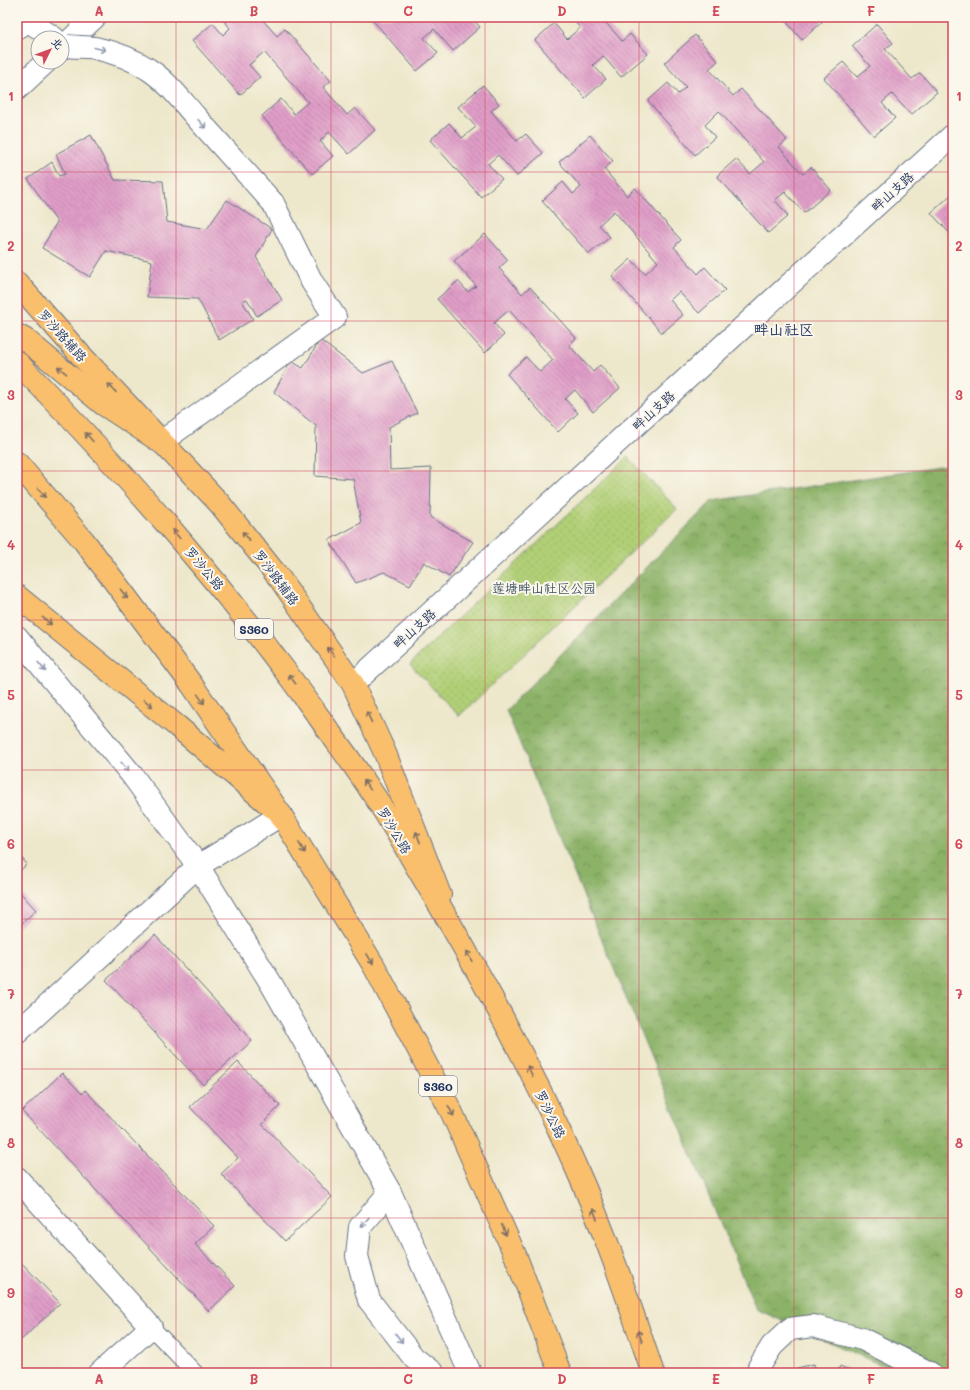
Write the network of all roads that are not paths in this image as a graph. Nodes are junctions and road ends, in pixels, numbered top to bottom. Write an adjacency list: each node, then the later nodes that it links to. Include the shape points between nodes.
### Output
1 (95, 17): 4 (street)
2 (25, 22): 3 (street)
3 (40, 30)
4 (70, 40)
5 (70, 46): 12 (street, one-way to 12, bridge, via 109,52 136,62 149,69 175,94 273,203 312,282 335,317)
6 (37, 70): 7 (street)
7 (17, 89)
8 (953, 135): 16 (street, 畔山支路)
9 (17, 283): 12 (main road, 罗沙路辅路, one-way to 9)
10 (17, 335): 12 (main road, one-way to 10, via 103,404)
11 (17, 362): 19 (main road, 罗沙公路 / S360, one-way to 11, via 371,790 230,599 139,491)
12 (161, 442): 16 (main road, 罗沙路辅路, one-way to 12, via 280,579 220,504)
13 (17, 463): 17 (main road, S360, one-way to 17, via 84,541 192,685)
14 (17, 596): 17 (main road, one-way to 17, via 177,726)
15 (17, 637): 18 (street, one-way to 18, via 132,775)
16 (354, 684): 19 (main road, 罗沙路辅路, one-way to 16, via 385,753)
17 (281, 815): 18 (street); 28 (main road, S360, one-way to 28, via 374,966 452,1113 516,1257)
18 (198, 866): 20 (street); 22 (street, via 272,985)
19 (452, 926): 29 (main road, 罗沙公路 / S360, one-way to 19, via 622,1282 574,1164 518,1046)
20 (17, 1033)
21 (17, 1178): 23 (street)
22 (390, 1192): 26 (street, one-way to 26, via 360,1227 357,1256 370,1300 414,1358); 27 (street)
23 (151, 1327): 24 (street); 25 (lane)
24 (100, 1373)
25 (195, 1373)
26 (433, 1373)
27 (470, 1373)
28 (560, 1373)
29 (653, 1373)
30 (758, 1373): 31 (street, via 772,1346 790,1329 813,1326 862,1340)
31 (930, 1373)

